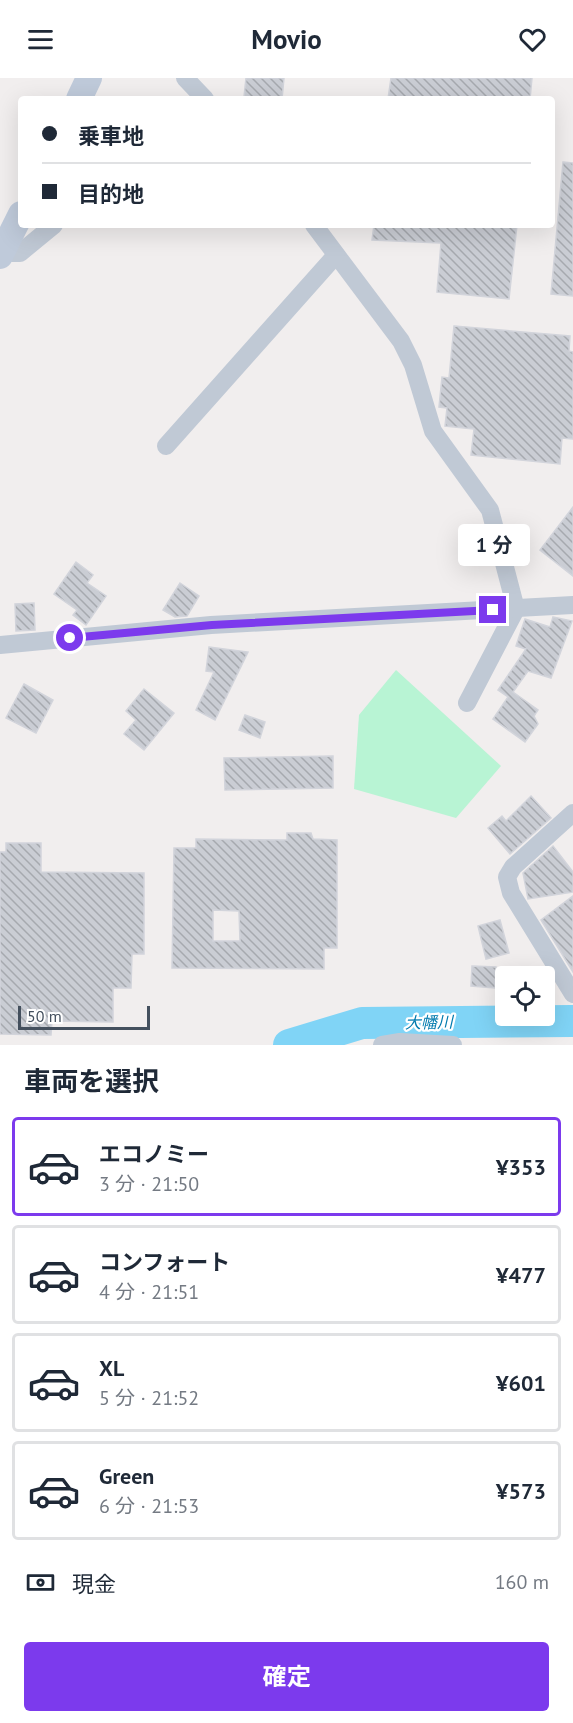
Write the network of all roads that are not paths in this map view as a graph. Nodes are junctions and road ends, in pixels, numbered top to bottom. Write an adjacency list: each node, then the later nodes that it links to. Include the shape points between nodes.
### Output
1 (89, 78): 2 (street)
2 (80, 96)
3 (18, 220): 6 (street)
4 (51, 228): 6 (street, via 20,253)
5 (316, 228): 7 (street)
6 (0, 254)
7 (336, 255): 8 (street); 10 (street, via 401,341 413,365 433,431 490,510)
8 (166, 446)
9 (573, 605): 10 (street)
10 (516, 609): 11 (street, via 212,625); 12 (street)
11 (0, 645)
12 (467, 703)
13 (573, 813): 14 (street, via 513,867 507,877 511,892)
14 (573, 994)
15 (382, 1045): 16 (street)
16 (453, 1045)

